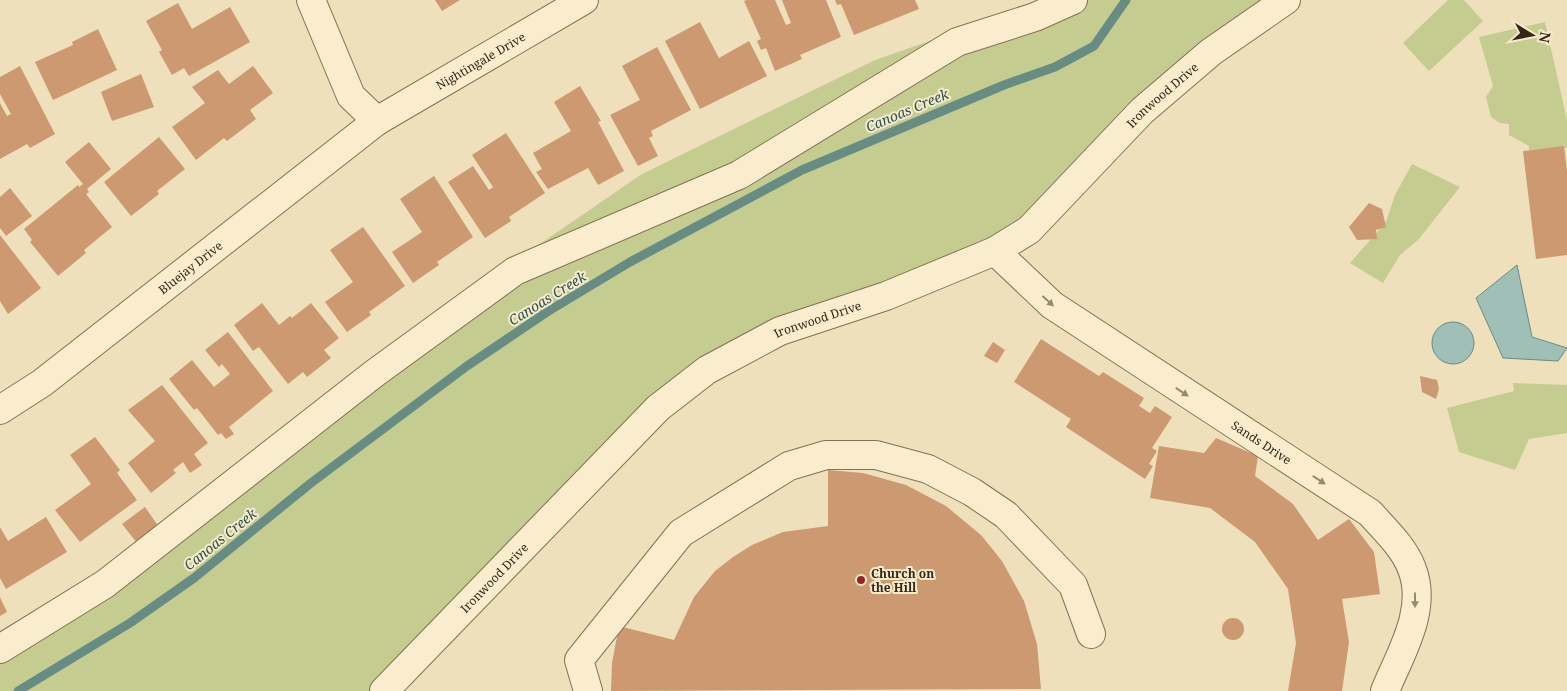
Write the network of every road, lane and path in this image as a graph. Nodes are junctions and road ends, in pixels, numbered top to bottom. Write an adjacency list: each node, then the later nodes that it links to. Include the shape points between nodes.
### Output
1 (310, 0): 5 (street, via 351,96)
2 (584, 0): 5 (street, Nightingale Drive)
3 (1073, 0): 9 (street, via 1035,17 957,42 739,175 514,271 375,373 105,584)
4 (1286, 0): 6 (street, Ironwood Drive, via 1211,52 1149,105 1029,230)
5 (377, 121): 7 (street, Bluejay Drive, via 42,383)
6 (995, 250): 10 (street, Ironwood Drive, via 886,296 780,331 707,370 658,408); 12 (street, Sands Drive, one-way to 12, via 1052,305 1370,513 1397,543 1412,570 1416,599 1414,623)
7 (0, 410)
8 (1090, 634): 11 (street, via 1073,585 1006,515 972,492 928,469 876,455 826,455 789,466 681,533 579,660)
9 (0, 648)
10 (384, 691)
11 (588, 691)
12 (1385, 691)

